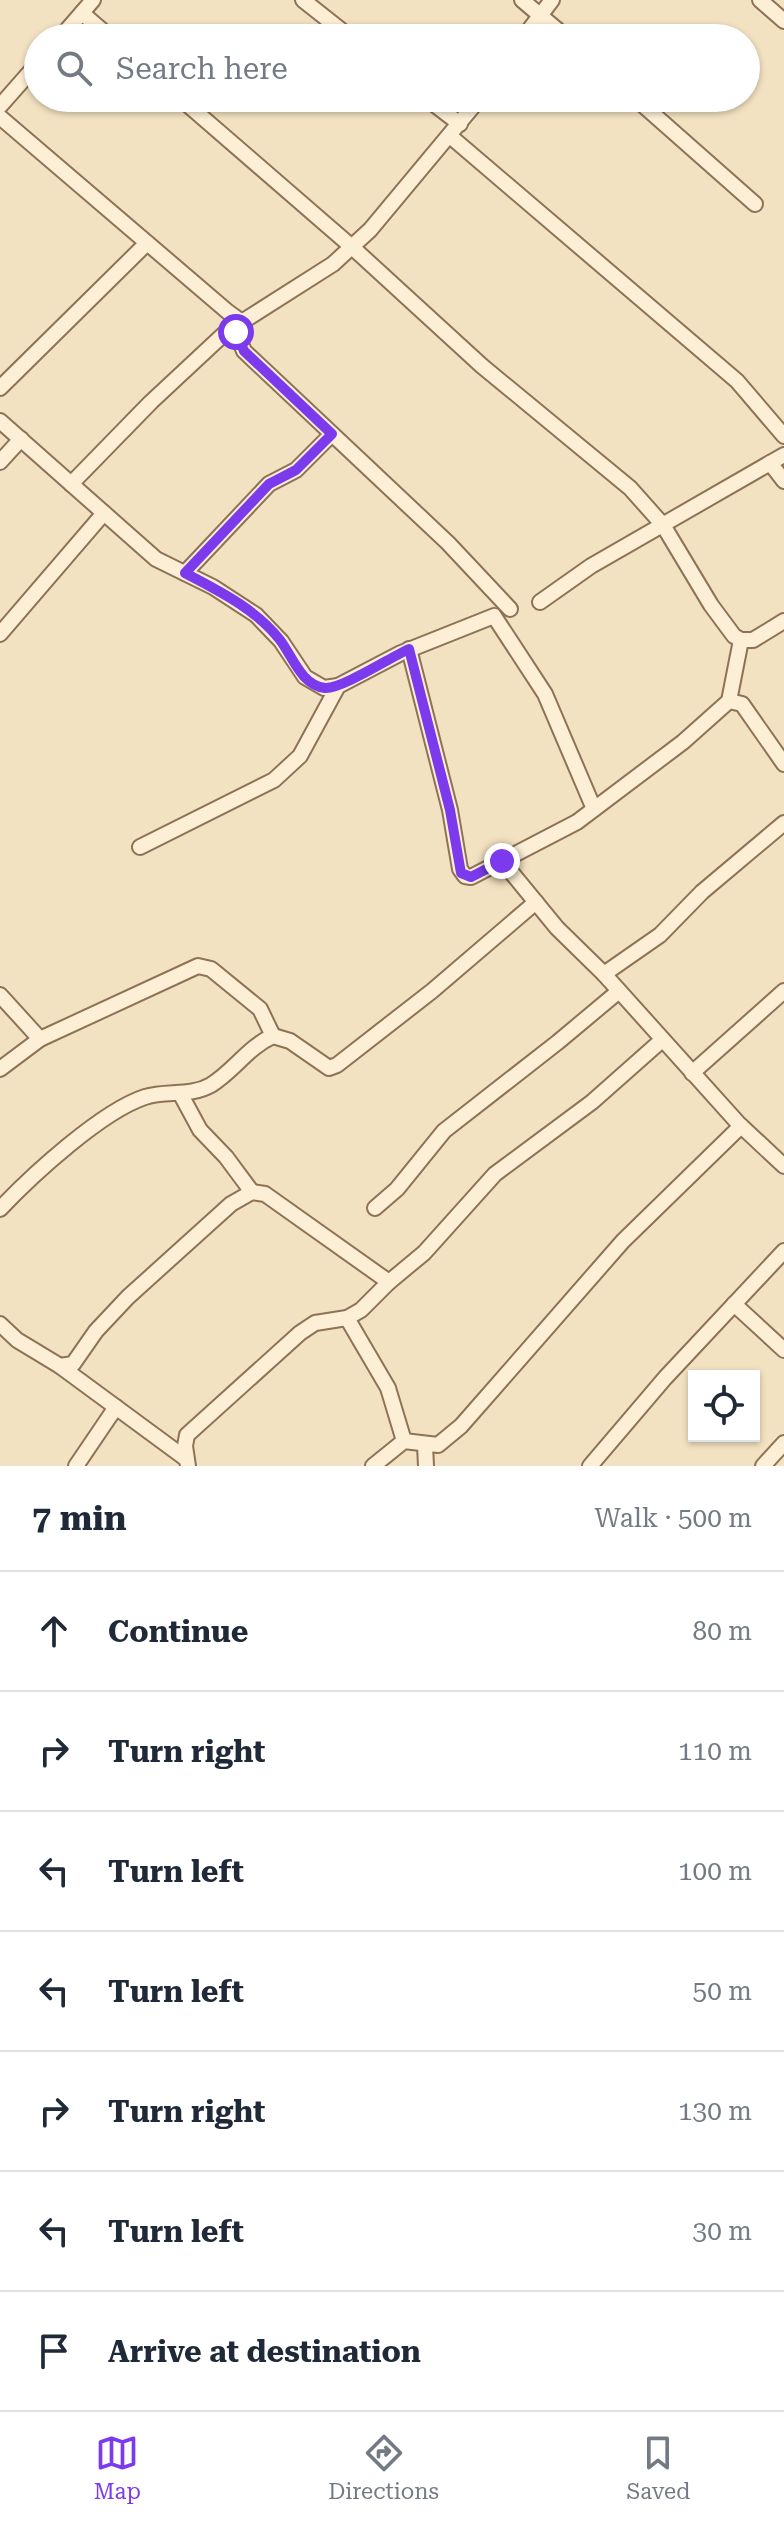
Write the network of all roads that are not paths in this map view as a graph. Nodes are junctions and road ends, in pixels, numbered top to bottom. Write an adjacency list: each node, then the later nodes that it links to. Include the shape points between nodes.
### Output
1 (93, 0): 6 (street)
2 (303, 0): 11 (street)
3 (522, 0): 7 (street)
4 (552, 0): 7 (street)
5 (760, 0): 8 (street)
6 (82, 13): 9 (street); 10 (street)
7 (540, 15): 12 (street); 13 (street)
8 (784, 21)
9 (72, 24)
10 (95, 24)
11 (333, 24)
12 (533, 24)
13 (551, 24)
14 (24, 79): 15 (street)
15 (0, 106)
16 (196, 112): 24 (street)
17 (439, 112): 21 (street)
18 (469, 112): 21 (street)
19 (651, 112): 22 (street)
20 (0, 117): 23 (street)
21 (455, 130): 24 (street); 29 (street, via 728,373)
22 (755, 204)
23 (147, 243): 25 (street); 26 (street)
24 (352, 247): 25 (street, via 263,311); 37 (street, via 482,366 630,488)
25 (239, 320): 28 (street, via 236,332 244,351); 35 (street)
26 (0, 388)
27 (0, 421): 30 (street)
28 (332, 434): 38 (street, via 296,470 269,484); 40 (street)
29 (784, 436)
30 (21, 439): 32 (street); 35 (street)
31 (784, 455): 33 (street)
32 (0, 462)
33 (770, 463): 34 (street); 37 (street)
34 (784, 481)
35 (71, 484): 36 (street)
36 (104, 513): 38 (street, via 156,559); 42 (street)
37 (663, 525): 39 (street); 43 (street, via 711,605)
38 (185, 573): 45 (street, via 256,615 305,677 324,688)
39 (540, 602)
40 (510, 609)
41 (784, 621): 43 (street, via 753,640)
42 (0, 634)
43 (741, 640): 46 (street)
44 (409, 649): 45 (street); 48 (street, via 494,616 545,694); 51 (street, via 461,873 471,877)
45 (338, 686): 50 (street, via 300,756 274,780)
46 (729, 701): 47 (street, via 742,704); 48 (street)
47 (784, 764)
48 (594, 809): 51 (street)
49 (784, 823): 53 (street, via 660,935)
50 (140, 847)
51 (502, 861): 52 (street)
52 (536, 902): 53 (street); 57 (street, via 337,1065 329,1068 290,1041)
53 (604, 974): 54 (street)
54 (619, 991): 59 (street); 66 (street, via 444,1131)
55 (784, 991): 61 (street)
56 (0, 995): 58 (street)
57 (273, 1036): 58 (street, via 260,1009 211,969 198,966); 62 (street, via 257,1043 210,1086)
58 (40, 1039): 60 (street)
59 (662, 1040): 61 (street); 69 (street, via 592,1102 495,1174 424,1253)
60 (0, 1069)
61 (692, 1073): 63 (street)
62 (180, 1093): 65 (street, via 200,1130); 67 (street, via 143,1097 119,1110)
63 (741, 1126): 64 (street); 80 (street, via 623,1241 461,1426 438,1445)
64 (783, 1163)
65 (252, 1192): 69 (street, via 265,1194); 76 (street, via 231,1204 128,1297 73,1364)
66 (375, 1208)
67 (0, 1209)
68 (784, 1251): 70 (street)
69 (389, 1282): 71 (street)
70 (734, 1304): 75 (street); 85 (street)
71 (347, 1318): 78 (street, via 388,1388); 81 (street, via 315,1323 300,1333 187,1435)
72 (0, 1324): 73 (street)
73 (17, 1340): 74 (street); 76 (street)
74 (0, 1345)
75 (784, 1350)
76 (60, 1366): 77 (street)
77 (116, 1407): 81 (street); 82 (street)
78 (404, 1441): 80 (street); 83 (street)
79 (784, 1443): 86 (street)
80 (425, 1445): 84 (street)
81 (187, 1462)
82 (76, 1466)
83 (373, 1466)
84 (426, 1466)
85 (590, 1466)
86 (763, 1466)

